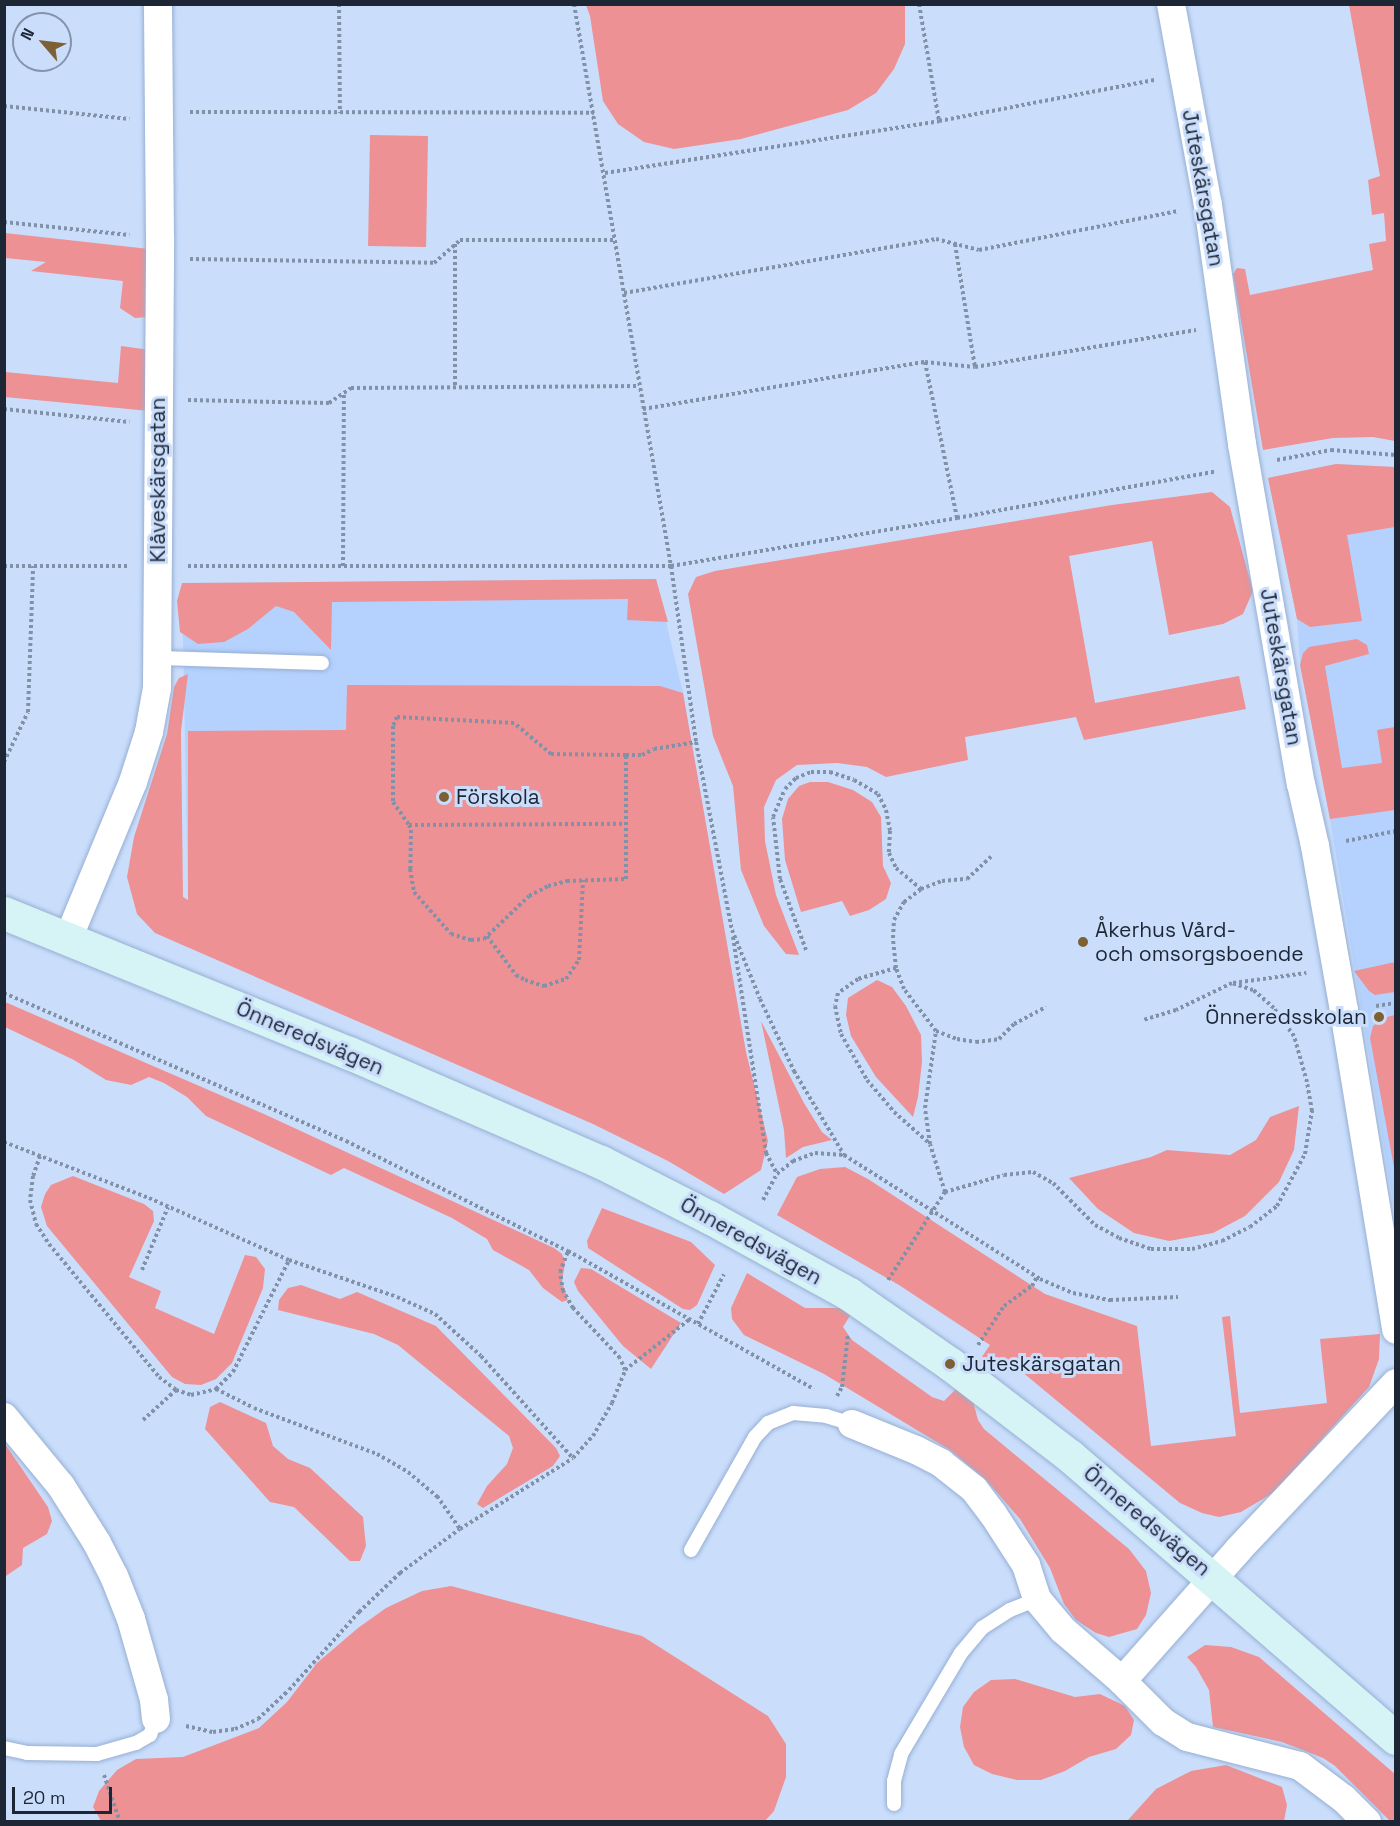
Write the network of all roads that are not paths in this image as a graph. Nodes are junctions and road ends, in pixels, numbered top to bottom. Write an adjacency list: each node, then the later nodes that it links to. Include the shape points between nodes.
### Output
1 (158, 4): 3 (street, Klåveskärsgatan)
2 (1171, 4): 7 (street, Juteskärsgatan, via 1208,205 1247,465)
3 (159, 658): 4 (lane); 6 (street, Klåveskärsgatan, via 149,732 133,782)
4 (322, 663)
5 (4, 913): 6 (street, Önneredsvägen)
6 (68, 939): 12 (street, Önneredsvägen, via 349,1053 619,1170 710,1217 867,1306 950,1364 1061,1449)
7 (1395, 1330)
8 (1395, 1383): 12 (street)
9 (4, 1417): 15 (street, via 61,1486 97,1542 131,1619)
10 (852, 1424): 11 (lane, via 826,1416 793,1413 768,1423 754,1437); 13 (street, via 941,1463 974,1489 1026,1565)
11 (691, 1550)
12 (1214, 1579): 14 (street); 16 (street, Önneredsvägen)
13 (1037, 1599): 14 (street, via 1063,1630); 18 (lane, via 982,1628 961,1653 901,1754 894,1781)
14 (1122, 1681): 19 (street, via 1163,1722 1187,1737 1300,1766)
15 (156, 1719): 17 (lane, via 150,1735 97,1754 27,1753)
16 (1395, 1738)
17 (4, 1748)
18 (894, 1804)
19 (1367, 1821)

